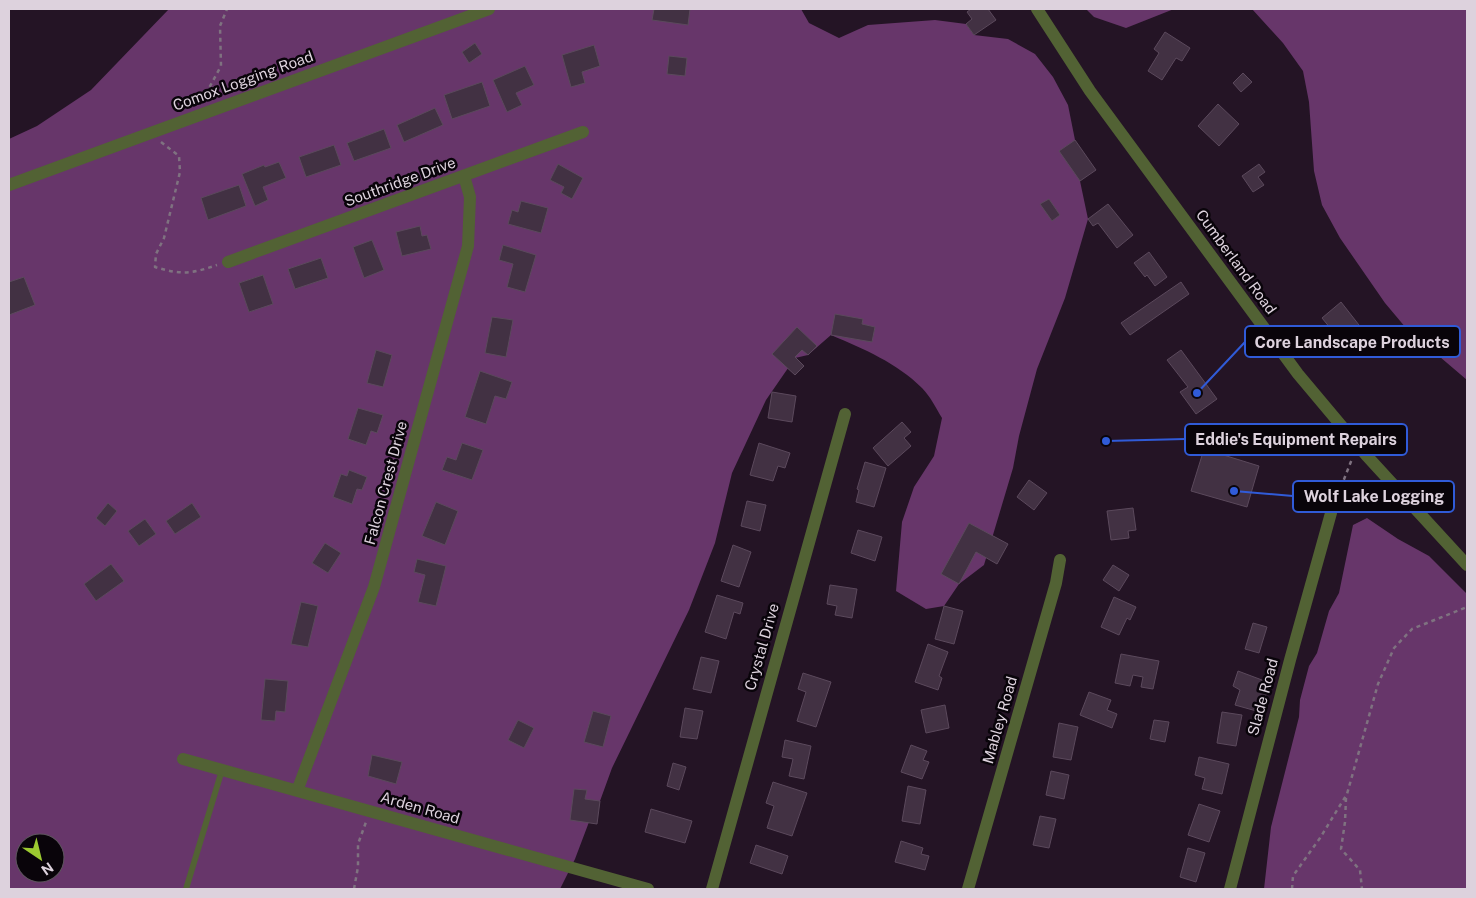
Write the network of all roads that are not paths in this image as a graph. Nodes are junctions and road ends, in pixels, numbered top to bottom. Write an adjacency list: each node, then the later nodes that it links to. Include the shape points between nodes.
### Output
1 (489, 9): 5 (street, Comox Logging Road)
2 (1037, 9): 10 (street, Cumberland Road, via 1108,114 1298,374 1357,445)
3 (583, 132): 4 (street, Southridge Drive)
4 (464, 176): 6 (street, Southridge Drive); 13 (street, Falcon Crest Drive, via 470,197 468,246 374,587)
5 (9, 185)
6 (228, 262)
7 (845, 414): 16 (street, Crystal Drive)
8 (1331, 513): 18 (street, Slade Road)
9 (1060, 560): 17 (street, Mabley Road)
10 (1467, 565)
11 (183, 759): 12 (street, Arden Road)
12 (222, 770): 13 (street, Arden Road); 14 (lane)
13 (297, 791): 15 (street, Arden Road)
14 (186, 889)
15 (648, 889)
16 (712, 889)
17 (968, 889)
18 (1230, 889)

